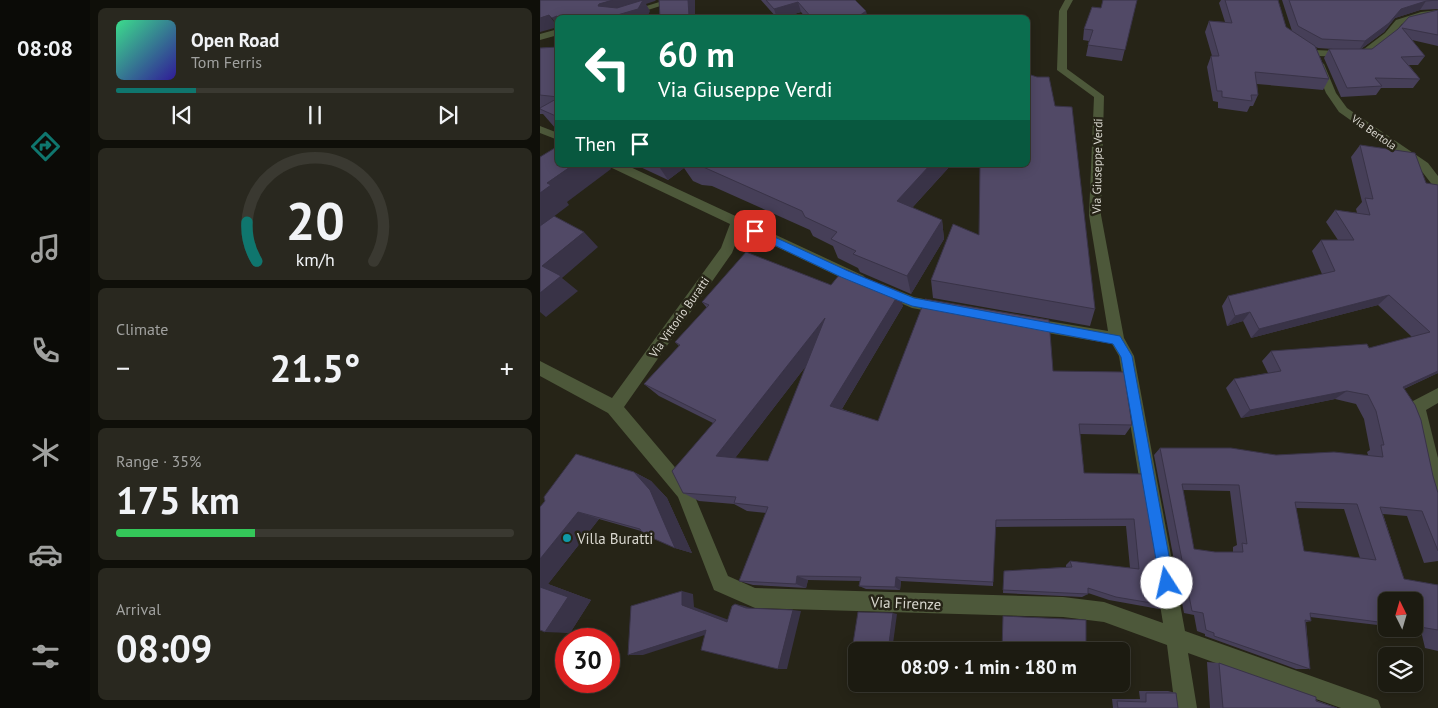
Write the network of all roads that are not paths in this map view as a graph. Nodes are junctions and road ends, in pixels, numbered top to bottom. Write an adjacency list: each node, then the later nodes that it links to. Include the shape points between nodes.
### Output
1 (675, 0): 4 (street)
2 (1068, 0): 14 (street, Via Giuseppe Verdi, via 1063,11 1062,70 1099,96 1095,215)
3 (1438, 13): 10 (street, Via Bertola, via 1399,22 1362,55 1312,51 1331,93 1343,110 1424,166)
4 (622, 15)
5 (555, 33): 6 (street)
6 (540, 37)
7 (540, 129): 8 (street)
8 (555, 136)
9 (620, 167): 11 (street)
10 (1438, 184)
11 (737, 223): 12 (street, via 912,302); 17 (street, Via Vittorio Buratti, via 727,250)
12 (958, 311)
13 (1014, 321): 14 (street)
14 (1116, 340): 19 (street, Via Giuseppe Verdi, via 1126,356)
15 (540, 368): 17 (street, Via Firenze)
16 (1438, 396): 18 (street, via 1417,407)
17 (614, 408): 19 (street, Via Firenze, via 684,492 721,583 755,598 1063,607 1104,612)
18 (1438, 492)
19 (1176, 638): 20 (street, Via Giuseppe Verdi); 21 (street, Via Firenze)
20 (1186, 708)
21 (1370, 708)

